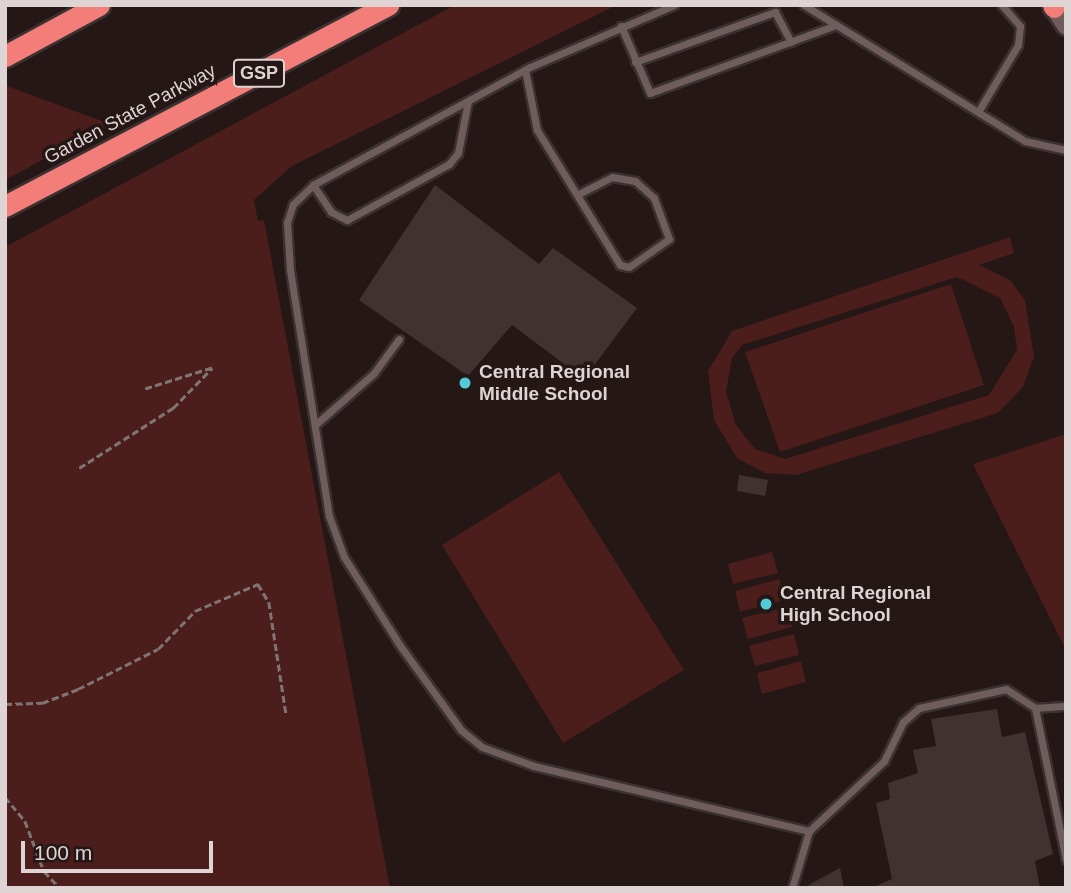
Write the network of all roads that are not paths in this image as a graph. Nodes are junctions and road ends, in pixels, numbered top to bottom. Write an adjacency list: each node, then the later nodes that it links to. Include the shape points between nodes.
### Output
1 (99, 5): 9 (highway)
2 (388, 5): 17 (highway, Garden State Parkway / GSP)
3 (674, 5): 7 (lane)
4 (804, 5): 6 (lane)
5 (1002, 5): 13 (lane, via 1020,26 1018,45)
6 (836, 25): 8 (lane); 13 (lane)
7 (621, 26): 10 (lane); 11 (lane)
8 (791, 42): 10 (lane, via 775,12); 10 (lane, via 653,93)
9 (5, 55)
10 (635, 62)
11 (525, 70): 12 (lane); 16 (lane, via 537,130)
12 (468, 101): 15 (lane); 15 (lane, via 454,160 392,195 339,219)
13 (978, 112): 14 (lane, via 1040,149)
14 (1066, 150)
15 (313, 185): 19 (lane, via 293,204 287,222)
16 (577, 195): 16 (lane, via 620,265 629,267 669,239 662,212 635,181 612,177)
17 (5, 206)
18 (399, 340): 19 (lane, via 367,380)
19 (315, 425): 22 (lane, via 329,516 344,557 461,730 482,747 534,766)
20 (1066, 706): 21 (lane)
21 (1035, 708): 22 (lane, via 1006,690 919,708 903,722 884,761); 23 (lane)
22 (809, 831): 24 (lane)
23 (1066, 860)
24 (792, 888)

